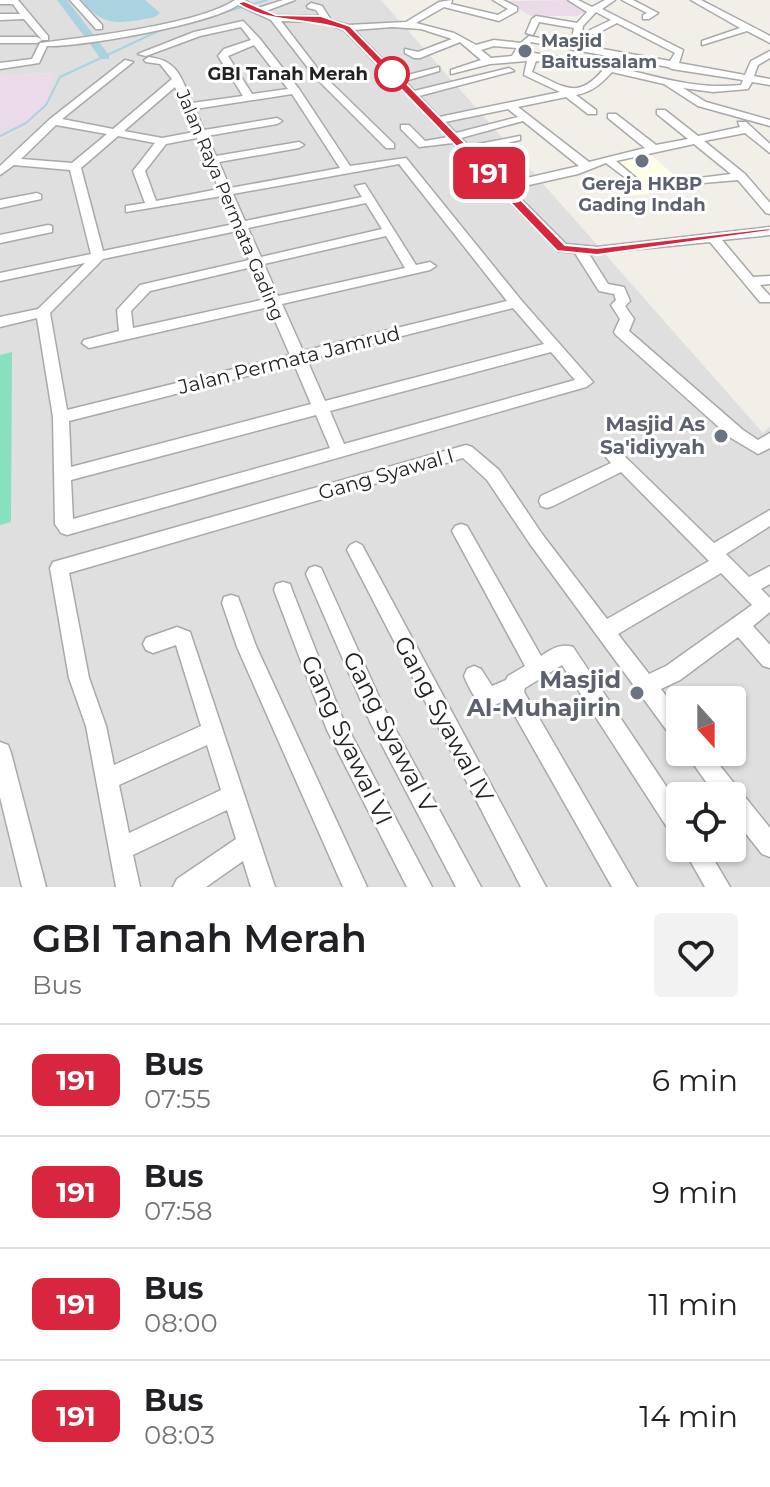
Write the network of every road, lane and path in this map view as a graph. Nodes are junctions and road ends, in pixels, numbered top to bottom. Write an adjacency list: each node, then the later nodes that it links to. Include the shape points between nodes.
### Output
1 (74, 0): 24 (street)
2 (291, 0): 10 (street)
3 (500, 0): 17 (street, via 514,9)
4 (572, 0): 12 (street)
5 (611, 0): 12 (street)
6 (626, 0): 15 (street, via 654,13)
7 (695, 0): 22 (street)
8 (0, 1): 13 (street, via 15,2)
9 (446, 1): 17 (street); 23 (street)
10 (248, 5): 16 (street); 33 (street, via 164,23)
11 (311, 6): 19 (street)
12 (594, 10): 18 (street); 20 (street)
13 (26, 16): 14 (street); 30 (street)
14 (0, 17)
15 (646, 17)
16 (277, 18): 19 (street); 75 (street, via 318,75)
17 (499, 18): 31 (street)
18 (619, 19): 25 (street); 43 (street, via 680,52)
19 (327, 20): 21 (street)
20 (579, 26): 31 (street, via 536,19); 34 (street)
21 (347, 28): 23 (street, via 389,20); 39 (street)
22 (745, 29): 27 (street); 32 (street)
23 (409, 30): 26 (street, via 442,29)
24 (103, 32): 30 (street); 33 (street)
25 (593, 32)
26 (459, 39): 35 (street); 39 (street)
27 (770, 40)
28 (257, 41): 33 (street, via 243,24); 56 (street); 60 (street, via 223,56)
29 (0, 42): 30 (street)
30 (43, 42): 42 (street, via 36,61)
31 (524, 43): 34 (street); 35 (street); 37 (street); 40 (street)
32 (705, 43)
33 (137, 48): 50 (street, Jalan Raya Permata Gading, via 163,62); 69 (street, via 138,64 128,62)
34 (575, 48): 38 (street)
35 (474, 49): 40 (street)
36 (770, 54): 44 (street)
37 (534, 56): 41 (street); 55 (street, via 528,74)
38 (620, 57): 43 (street); 45 (street)
39 (400, 58): 51 (street)
40 (489, 61): 49 (street)
41 (572, 61): 45 (street); 55 (street)
42 (0, 66)
43 (672, 66): 54 (street)
44 (753, 67): 47 (street); 54 (street)
45 (610, 68): 52 (street); 59 (street, via 590,87)
46 (436, 69): 51 (street)
47 (770, 70)
48 (509, 71): 58 (street)
49 (454, 72)
50 (177, 80): 62 (street, Jalan Raya Permata Gading); 73 (street)
51 (399, 80): 58 (street)
52 (669, 82): 54 (street); 65 (street, via 671,89)
53 (770, 82): 54 (street)
54 (746, 83): 57 (street)
55 (554, 85): 59 (street)
56 (295, 91): 60 (street); 90 (street)
57 (770, 91)
58 (413, 94): 67 (street)
59 (568, 94): 61 (street); 63 (street)
60 (249, 97): 62 (street)
61 (511, 106): 67 (street); 88 (street)
62 (188, 107): 74 (street, Jalan Raya Permata Gading)
63 (592, 112)
64 (661, 112): 78 (street)
65 (729, 112): 71 (street); 72 (street)
66 (612, 116): 82 (street)
67 (438, 120): 76 (street)
68 (518, 120): 76 (street)
69 (54, 121): 73 (street); 87 (street)
70 (277, 121): 74 (street)
71 (769, 122)
72 (747, 129): 78 (street); 84 (street)
73 (113, 132): 79 (street); 89 (street)
74 (201, 132): 79 (street); 86 (street, Jalan Raya Permata Gading)
75 (376, 133): 76 (street, via 411,126 423,145); 81 (street)
76 (454, 138): 83 (street)
77 (516, 138): 83 (street)
78 (696, 139): 82 (street); 92 (street)
79 (162, 141): 101 (street, via 139,171)
80 (299, 145): 86 (street)
81 (390, 146)
82 (654, 149): 85 (street)
83 (465, 150): 96 (street)
84 (770, 150)
85 (608, 159): 88 (street); 93 (street)
86 (212, 160): 97 (street, Jalan Raya Permata Gading)
87 (11, 161): 89 (street); 91 (street)
88 (585, 165): 96 (street)
89 (75, 167): 111 (street)
90 (346, 168): 97 (street); 120 (street, via 406,162)
91 (0, 172)
92 (741, 176): 94 (street); 103 (street)
93 (631, 179)
94 (683, 183)
95 (361, 186): 99 (street)
96 (502, 187): 110 (street, via 553,243)
97 (223, 191): 101 (street); 104 (street, Jalan Raya Permata Gading)
98 (37, 197): 100 (street)
99 (368, 199): 104 (street); 106 (street)
100 (0, 204)
101 (152, 205): 102 (street)
102 (130, 209)
103 (770, 210)
104 (239, 225): 111 (street); 112 (street, Jalan Raya Permata Gading)
105 (48, 229): 109 (street)
106 (390, 231): 112 (street); 114 (street)
107 (770, 231): 108 (street)
108 (714, 238): 110 (street); 117 (street)
109 (0, 239)
110 (581, 252): 129 (street, via 604,288 619,290 623,301 618,305 627,319 622,334 737,434 758,448)
111 (98, 257): 115 (street); 121 (street)
112 (255, 261): 119 (street, Jalan Raya Permata Gading); 123 (street, via 145,288 124,310)
113 (430, 266): 114 (street)
114 (412, 268): 119 (street)
115 (0, 277)
116 (770, 280): 117 (street)
117 (750, 282): 118 (street)
118 (765, 299)
119 (271, 301): 123 (street); 126 (street, Jalan Raya Permata Gading)
120 (516, 303): 125 (street); 126 (street, Jalan Permata Jamrud)
121 (43, 312): 122 (street); 128 (street)
122 (0, 322)
123 (126, 334): 124 (street)
124 (89, 343)
125 (555, 346): 127 (street); 130 (street, via 586,382)
126 (296, 357): 127 (street, Jalan Raya Permata Gading); 128 (street, Jalan Permata Jamrud)
127 (320, 406): 130 (street, Jalan Raya Permata Gading); 131 (street)
128 (61, 417): 131 (street)
129 (770, 439)
130 (339, 450): 131 (street, via 67,528)
131 (64, 475)
132 (547, 501): 136 (street, via 616,458)
133 (770, 517): 136 (street)
134 (461, 531): 146 (street)
135 (356, 550): 171 (street, Gang Syawal IV)
136 (719, 557): 139 (street); 143 (street)
137 (315, 574): 170 (street, Gang Syawal V, via 378,717)
138 (770, 574): 139 (street)
139 (748, 587): 142 (street, via 763,607)
140 (283, 590): 169 (street, Gang Syawal VI, via 334,723)
141 (231, 603): 168 (street)
142 (739, 624): 145 (street); 149 (street, via 673,673)
143 (605, 631): 149 (street, Gang Syawal I); 154 (street, Gang Syawal I, via 493,475 466,451 65,565 58,570 79,678)
144 (153, 644): 151 (street, via 183,638)
145 (770, 659)
146 (537, 668): 148 (street); 158 (street, via 566,654)
147 (474, 676): 148 (street, via 488,698)
148 (515, 685): 172 (street, via 514,694)
149 (644, 687): 150 (street, Gang Syawal I)
150 (666, 714)
151 (212, 732): 154 (street); 156 (street)
152 (0, 753): 157 (street)
153 (707, 766): 155 (street)
154 (107, 779): 162 (street)
155 (719, 782)
156 (235, 795): 160 (street); 162 (street)
157 (6, 800): 165 (street)
158 (666, 806)
159 (746, 816): 161 (street)
160 (247, 845): 164 (street); 167 (street)
161 (770, 846)
162 (119, 850): 166 (street)
163 (703, 862): 173 (street)
164 (191, 885)
165 (34, 887)
166 (128, 887)
167 (263, 887)
168 (355, 887)
169 (420, 887)
170 (469, 887)
171 (534, 887)
172 (625, 887)
173 (718, 887)

